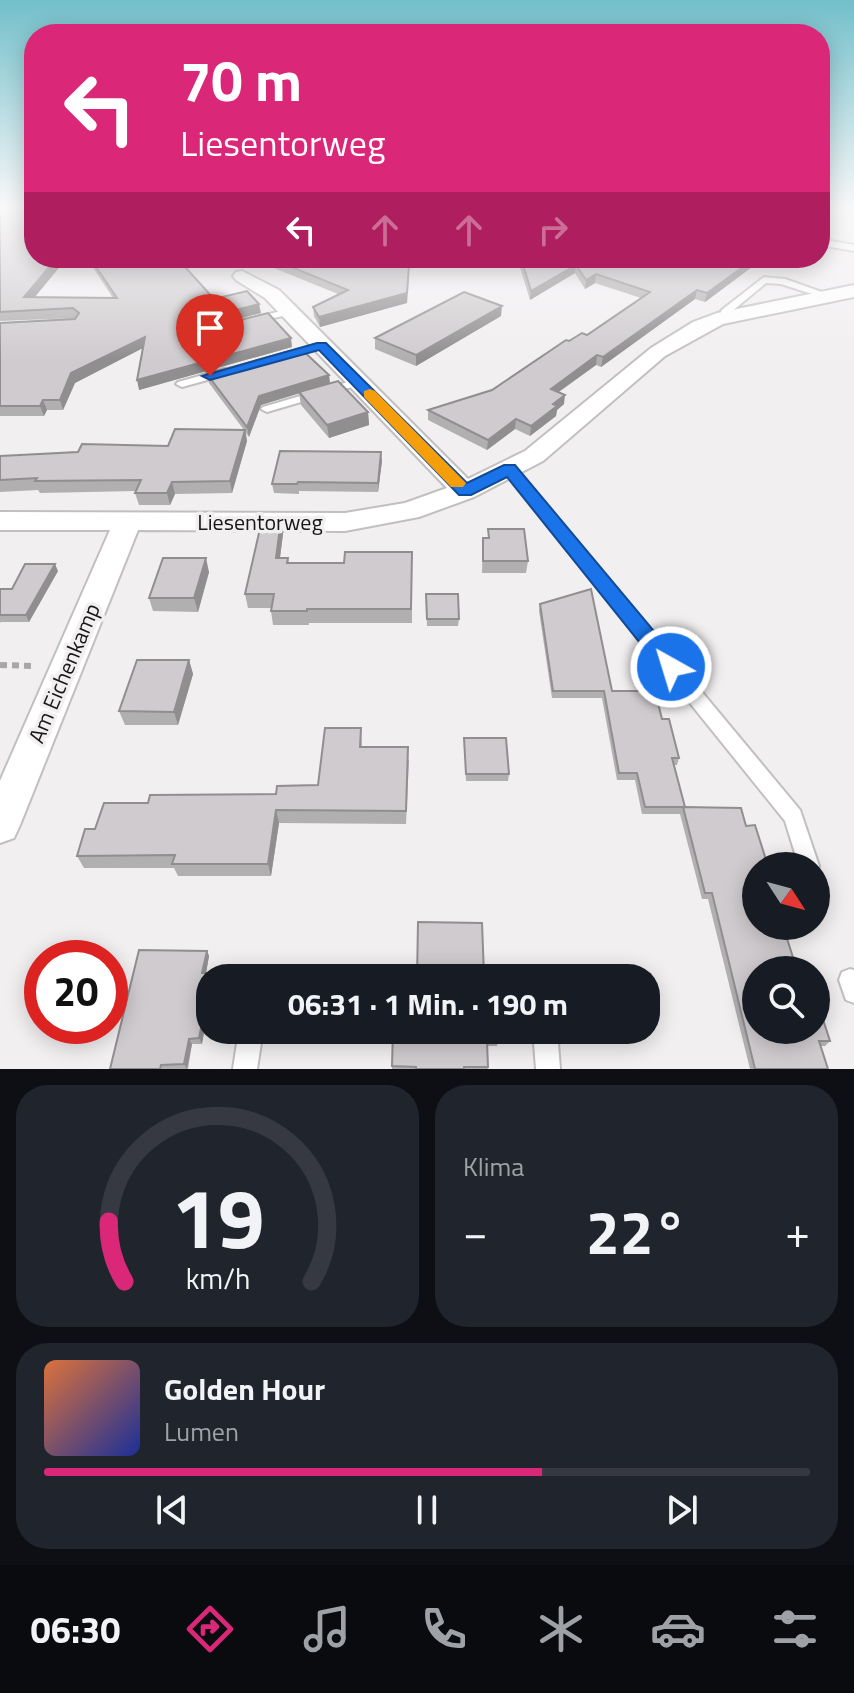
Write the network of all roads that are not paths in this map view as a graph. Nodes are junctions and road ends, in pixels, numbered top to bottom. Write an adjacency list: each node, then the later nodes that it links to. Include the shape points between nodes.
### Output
1 (242, 276): 4 (street, via 272,294)
2 (854, 291): 3 (street, Liesentorweg)
3 (828, 296): 5 (street, Liesentorweg); 5 (lane, via 764,280 726,311)
4 (288, 312): 6 (lane); 8 (street, via 315,347)
5 (728, 317): 11 (street, Liesentorweg, via 700,326 658,352 544,448)
6 (246, 322)
7 (238, 368): 9 (lane)
8 (358, 382): 10 (lane); 12 (street)
9 (182, 384)
10 (267, 409)
11 (509, 469): 12 (street, Liesentorweg); 16 (lane, via 793,816)
12 (465, 491): 14 (street, Liesentorweg, via 409,511 345,522)
13 (0, 521): 14 (street, Liesentorweg)
14 (128, 521): 15 (street, Am Eichenkamp)
15 (0, 825)
16 (805, 852)
17 (249, 1044): 19 (lane)
18 (546, 1044): 20 (lane)
19 (245, 1069)
20 (548, 1069)

